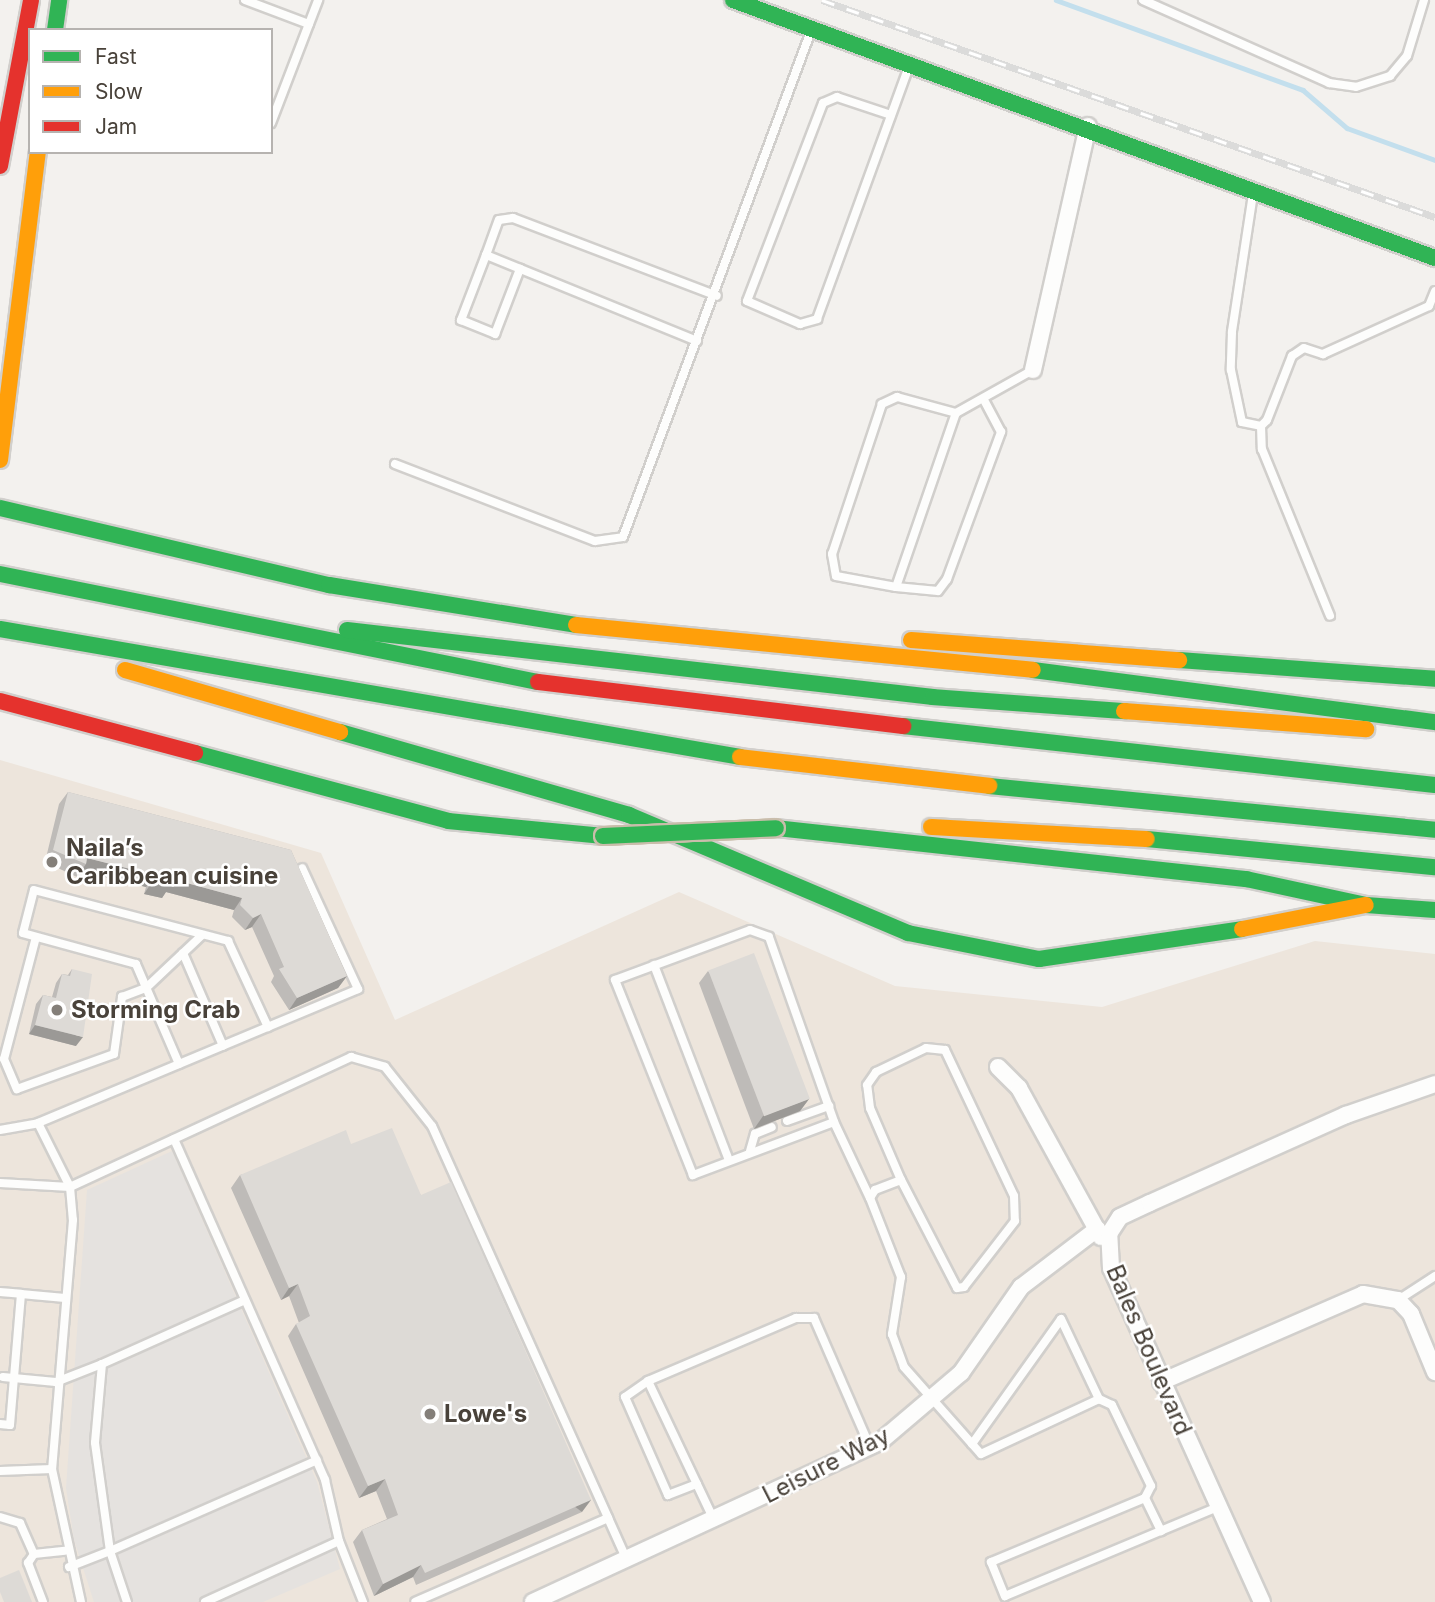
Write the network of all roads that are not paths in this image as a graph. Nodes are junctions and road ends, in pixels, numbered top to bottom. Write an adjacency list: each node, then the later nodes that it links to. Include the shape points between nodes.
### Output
1 (31, 0): 12 (main road)
2 (59, 0): 9 (main road)
3 (245, 0): 8 (lane)
4 (318, 0): 8 (lane)
5 (733, 0): 10 (main road)
6 (1143, 0): 7 (lane, via 1329,83 1356,87 1390,76 1407,56)
7 (1424, 0)
8 (309, 24): 14 (lane)
9 (54, 28)
10 (812, 28): 11 (main road); 23 (lane)
11 (911, 63): 13 (lane); 15 (main road)
12 (14, 84): 17 (main road)
13 (891, 116): 13 (lane, via 817,319 800,324 779,319 747,301 823,103 837,97)
14 (273, 118)
15 (1088, 126): 18 (main road); 25 (street)
16 (38, 154): 29 (main road)
17 (0, 166)
18 (1254, 189): 20 (main road); 28 (lane, via 1242,240 1231,370 1242,422)
19 (486, 255): 21 (lane); 21 (lane, via 461,320 495,334); 23 (lane, via 499,220 513,218)
20 (1435, 258)
21 (520, 269): 24 (lane)
22 (1435, 291): 28 (lane, via 1429,306 1406,317 1323,354 1304,348 1292,356)
23 (717, 296): 24 (lane)
24 (697, 341): 30 (lane, via 623,537 611,543)
25 (1033, 370): 26 (lane)
26 (983, 398): 27 (lane); 33 (lane, via 1001,432 947,579 938,591)
27 (956, 413): 33 (lane); 33 (lane, via 897,397 881,404 832,554 836,576)
28 (1261, 426): 35 (lane, via 1262,450)
29 (0, 460)
30 (395, 464)
31 (0, 508): 37 (main road, via 329,585)
32 (0, 574): 34 (main road)
33 (896, 587)
34 (105, 598): 42 (main road, via 510,651 933,697); 43 (main road, via 469,671 636,697)
35 (1330, 616)
36 (0, 629): 45 (main road, via 659,747 1128,803)
37 (643, 634): 39 (main road, via 974,641); 41 (main road, via 1157,681)
38 (0, 636): 48 (main road, via 499,774 629,815 908,933 1026,956 1165,944)
39 (1435, 679)
40 (0, 701): 44 (main road, bridge, via 448,821 603,836 776,828)
41 (1435, 722)
42 (1435, 733)
43 (1435, 785)
44 (838, 830): 46 (main road, via 957,826 1095,834); 48 (main road, via 1246,879)
45 (1435, 830)
46 (1435, 867)
47 (302, 868): 55 (lane, via 358,989)
48 (1366, 905): 49 (main road)
49 (1435, 910)
50 (202, 935): 51 (lane, via 34,890 23,933); 52 (lane); 55 (lane, via 228,941)
51 (36, 937): 54 (lane, via 136,964); 54 (lane, via 4,1059 17,1089 114,1054 122,998)
52 (183, 953): 54 (lane); 56 (lane)
53 (654, 965): 60 (lane, via 750,930 769,937); 68 (lane); 68 (lane, via 615,980 693,1175)
54 (146, 988): 57 (lane)
55 (268, 1027): 56 (lane)
56 (223, 1045): 57 (lane)
57 (179, 1064): 63 (lane)
58 (998, 1067): 73 (street, via 1019,1088)
59 (1435, 1084): 74 (street, Bales Boulevard, via 1346,1115 1120,1217)
60 (829, 1106): 61 (lane); 62 (lane)
61 (787, 1121)
62 (834, 1122): 67 (lane); 72 (lane)
63 (38, 1123): 65 (lane); 71 (lane)
64 (772, 1127): 67 (lane, via 755,1134)
65 (0, 1130)
66 (174, 1139): 71 (lane); 79 (lane); 108 (lane, via 351,1057 385,1067 432,1126)
67 (750, 1151): 68 (lane)
68 (729, 1160)
69 (901, 1180): 69 (lane, via 949,1278 964,1287 1015,1221 1014,1196 945,1049 926,1048 876,1072 867,1085 870,1108); 72 (lane)
70 (0, 1183): 71 (lane)
71 (70, 1187): 78 (lane, via 74,1220)
72 (870, 1198): 97 (lane, via 901,1277 892,1334 904,1367)
73 (1097, 1229): 74 (street); 97 (street, Leisure Way, via 1021,1287 985,1346)
74 (1106, 1249): 93 (street, Bales Boulevard)
75 (1435, 1276): 80 (lane)
76 (0, 1292): 77 (lane)
77 (21, 1294): 78 (lane); 82 (lane)
78 (65, 1298): 92 (lane)
79 (245, 1300): 87 (lane); 101 (lane)
80 (1398, 1300): 88 (street, via 1411,1314); 93 (street, via 1363,1294)
81 (8, 1314): 82 (lane)
82 (19, 1315): 84 (lane)
83 (8, 1332): 84 (lane)
84 (18, 1333): 86 (lane)
85 (4, 1355): 86 (lane)
86 (16, 1357): 90 (lane)
87 (102, 1364): 92 (lane); 113 (lane, via 95,1443)
88 (1435, 1372)
89 (3, 1377): 90 (lane)
90 (14, 1378): 92 (lane); 95 (lane)
91 (648, 1381): 100 (lane, via 796,1318 814,1318); 104 (lane); 104 (lane, via 625,1397 668,1495)
92 (56, 1382): 102 (lane)
93 (1161, 1382): 106 (street, Bales Boulevard)
94 (0, 1398): 95 (lane)
95 (12, 1399): 98 (lane, via 10,1425)
96 (1099, 1399): 99 (lane, via 981,1454); 99 (lane, via 1061,1319); 105 (lane, via 1121,1415 1151,1486)
97 (932, 1402): 99 (lane); 100 (street, Leisure Way)
98 (0, 1424)
99 (972, 1444)
100 (870, 1447): 109 (street, Leisure Way)
101 (317, 1461): 111 (lane); 113 (lane)
102 (52, 1469): 103 (lane); 112 (lane)
103 (0, 1471)
104 (697, 1484): 109 (lane)
105 (1145, 1498): 110 (lane); 110 (lane, via 991,1562 1004,1596)
106 (1218, 1507): 110 (lane); 124 (street, Bales Boulevard)
107 (0, 1517): 114 (lane, via 21,1524)
108 (608, 1518): 115 (lane); 122 (lane)
109 (714, 1520): 115 (street, Leisure Way)
110 (1161, 1531)
111 (339, 1541): 120 (lane); 121 (lane)
112 (65, 1551): 114 (lane); 116 (lane)
113 (110, 1551): 116 (lane); 119 (lane)
114 (34, 1555): 117 (lane, via 28,1570)
115 (626, 1558): 123 (street, Leisure Way)
116 (69, 1567): 118 (lane)
117 (43, 1602)
118 (80, 1602)
119 (127, 1602)
120 (205, 1602)
121 (363, 1602)
122 (415, 1602)
123 (533, 1602)
124 (1262, 1602)

